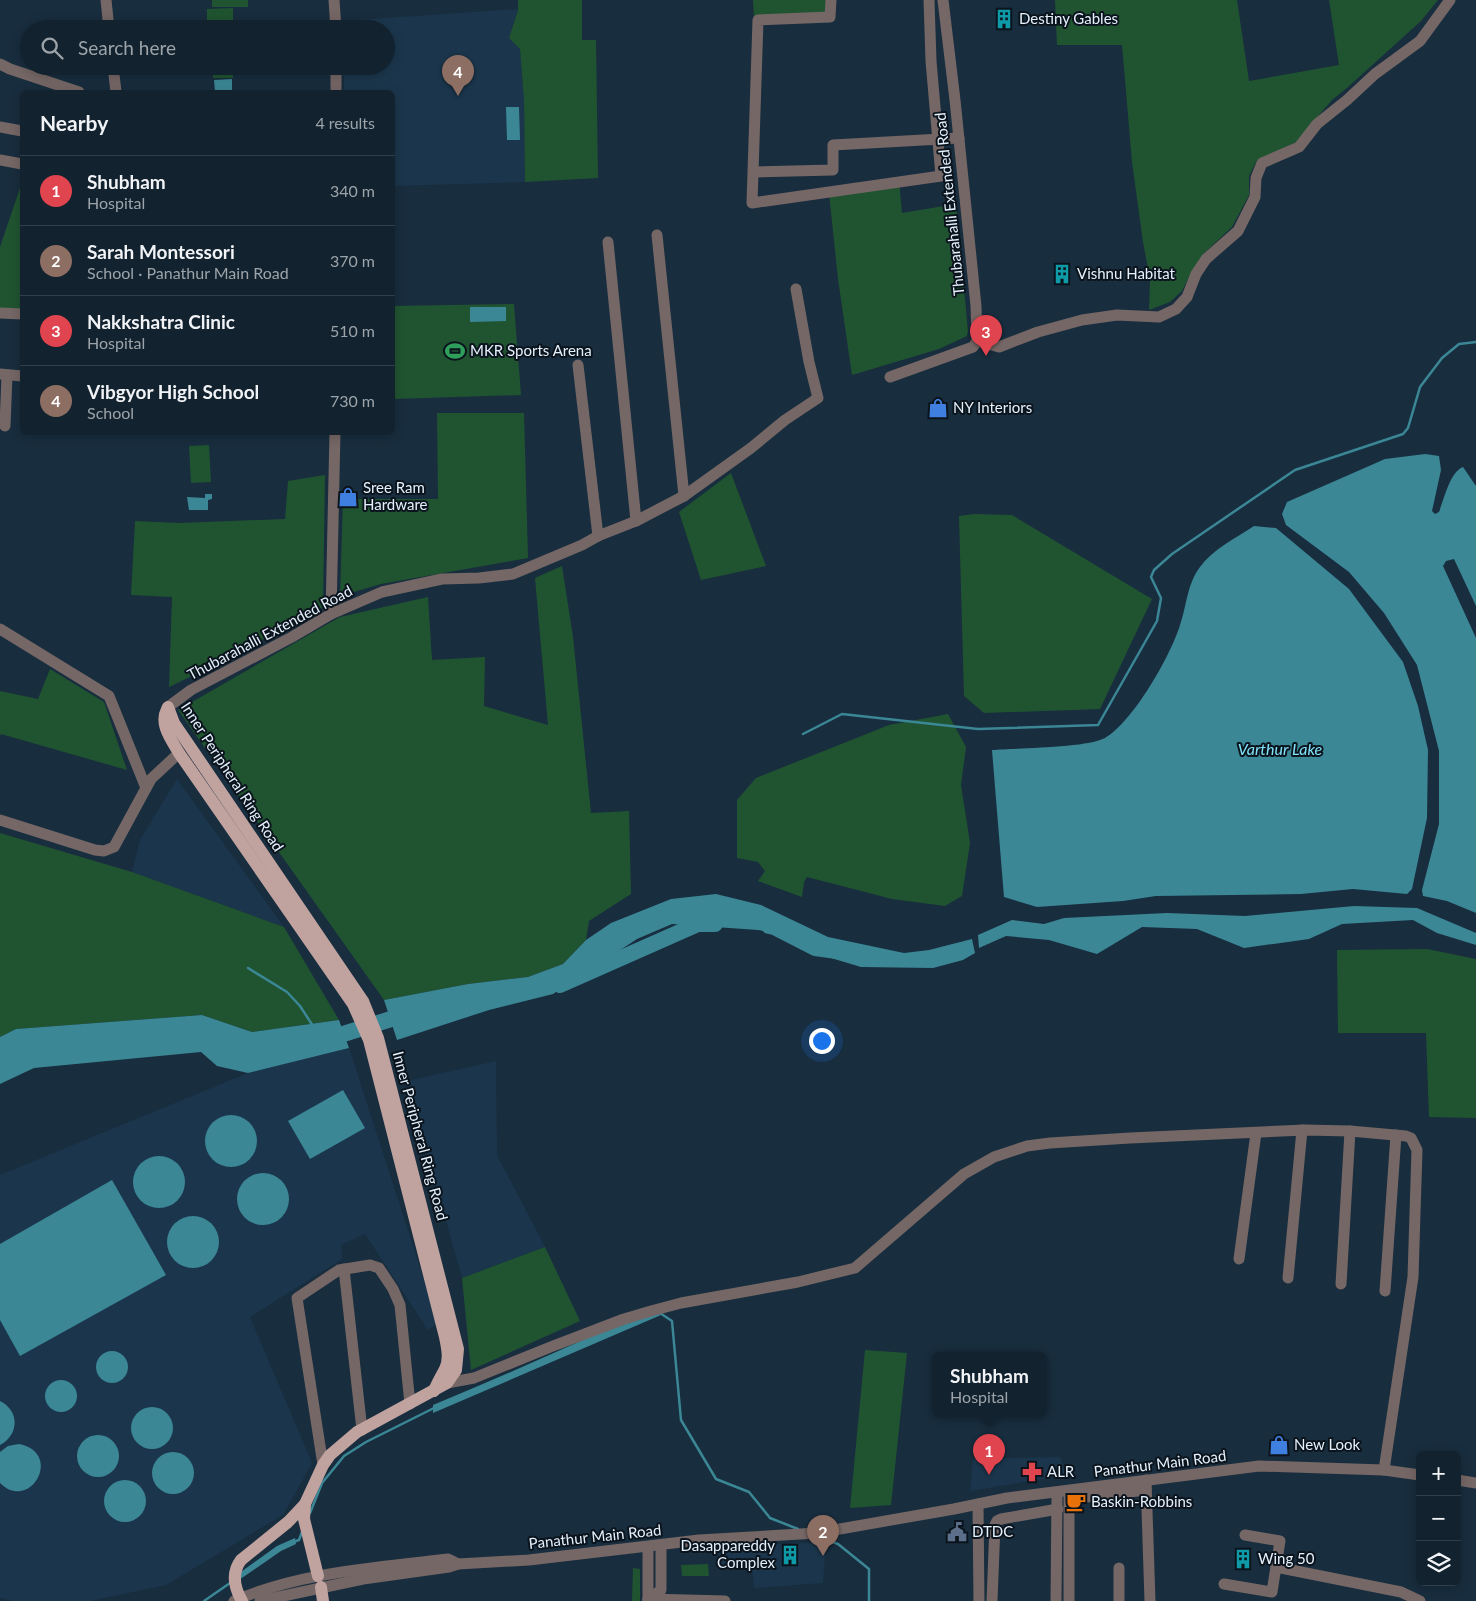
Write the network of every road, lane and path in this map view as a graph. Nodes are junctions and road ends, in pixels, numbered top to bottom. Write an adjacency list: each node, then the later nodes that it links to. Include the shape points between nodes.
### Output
1 (106, 0): 7 (street)
2 (334, 0): 8 (street)
3 (831, 0): 25 (street, via 830,17 758,20)
4 (929, 0): 10 (street)
5 (943, 0): 9 (street, Thubarahalli Extended Road)
6 (1450, 0): 31 (street, via 1420,41 1375,74 1317,124 1300,147 1262,163 1256,178 1255,197 1238,231 1206,260 1196,274 1187,297 1176,309 1159,317 1117,314 1082,320 999,347)
7 (108, 20)
8 (335, 20)
9 (950, 56): 10 (street); 21 (street, Thubarahalli Extended Road)
10 (931, 58): 22 (street)
11 (0, 64): 12 (street)
12 (20, 72)
13 (28, 75): 16 (street)
14 (114, 75): 17 (street)
15 (336, 75): 18 (street)
16 (73, 90)
17 (116, 90)
18 (336, 90)
19 (0, 127): 20 (street)
20 (20, 131)
21 (959, 138): 22 (street); 31 (street, Thubarahalli Extended Road)
22 (938, 139): 25 (street, via 833,145 833,170); 25 (street, via 941,176 752,203)
23 (0, 160): 24 (street)
24 (20, 164)
25 (754, 172)
26 (657, 235): 38 (street)
27 (608, 242): 39 (street)
28 (796, 289): 38 (street, Thubarahalli Extended Road, via 808,362 818,398)
29 (0, 313): 30 (street)
30 (20, 314)
31 (977, 341): 35 (street, via 974,347)
32 (578, 365): 40 (street)
33 (4, 375): 34 (street); 36 (street)
34 (20, 376)
35 (890, 377)
36 (5, 426)
37 (336, 435): 41 (street)
38 (684, 496): 39 (street, Thubarahalli Extended Road)
39 (636, 521): 40 (street, Thubarahalli Extended Road)
40 (598, 536): 41 (street, Thubarahalli Extended Road, via 513,574 442,579 390,590)
41 (331, 614): 43 (street, Thubarahalli Extended Road, via 192,690)
42 (0, 629): 46 (street, via 109,696)
43 (168, 707): 44 (main road, Inner Peripheral Ring Road)
44 (170, 726): 45 (main road, Inner Peripheral Ring Road); 48 (main road, Inner Peripheral Ring Road)
45 (179, 753): 46 (street); 48 (main road, Inner Peripheral Ring Road)
46 (149, 784): 47 (street, via 114,847 104,851)
47 (0, 820)
48 (358, 1003): 49 (main road, Inner Peripheral Ring Road)
49 (373, 1039): 59 (main road, Inner Peripheral Ring Road, via 456,1335 456,1370); 60 (main road, Inner Peripheral Ring Road, via 448,1354 446,1368)
50 (1302, 1130): 51 (street); 52 (street); 56 (street)
51 (1350, 1131): 53 (street); 57 (street)
52 (1256, 1133): 54 (street); 59 (street, via 1027,1146 994,1157 964,1174 855,1268 651,1311 474,1378)
53 (1396, 1135): 58 (street); 64 (street, via 1411,1138 1417,1157 1413,1277)
54 (1239, 1259)
55 (344, 1269): 61 (street, via 376,1266 393,1289 400,1305); 62 (street); 63 (street, via 297,1298)
56 (1288, 1278)
57 (1341, 1284)
58 (1385, 1291)
59 (447, 1383): 60 (main road)
60 (434, 1391): 61 (main road)
61 (410, 1404): 62 (main road)
62 (362, 1430): 63 (main road)
63 (322, 1465): 70 (main road)
64 (1384, 1470): 65 (street, Panathur Main Road); 68 (street, Panathur Main Road, via 1259,1466)
65 (1416, 1474)
66 (1461, 1481): 67 (street)
67 (1476, 1483)
68 (1146, 1485): 69 (street, Panathur Main Road); 91 (street)
69 (1065, 1494): 71 (street, Panathur Main Road, via 1007,1498); 72 (street); 89 (street)
70 (305, 1504): 78 (main road, via 305,1524); 80 (main road, via 288,1522 240,1560 235,1568)
71 (978, 1504): 74 (street, Panathur Main Road, via 817,1533); 86 (street)
72 (1058, 1509): 87 (street, via 997,1521); 88 (street)
73 (1245, 1535): 76 (street, via 1280,1541)
74 (661, 1545): 75 (street, Panathur Main Road); 82 (street, via 661,1590)
75 (648, 1547): 78 (street, Panathur Main Road, via 529,1560 458,1564 448,1560); 82 (street)
76 (1276, 1567): 79 (street, via 1272,1592); 81 (street)
77 (1119, 1568): 90 (street)
78 (320, 1581): 80 (street, Panathur Main Road); 83 (street, Panathur Main Road); 84 (main road)
79 (1224, 1584)
80 (237, 1593)
81 (1400, 1597): 92 (street)
82 (648, 1600): 85 (street)
83 (260, 1601)
84 (323, 1601)
85 (725, 1601)
86 (979, 1601)
87 (992, 1601)
88 (1056, 1601)
89 (1069, 1601)
90 (1119, 1601)
91 (1150, 1601)
92 (1420, 1601)

